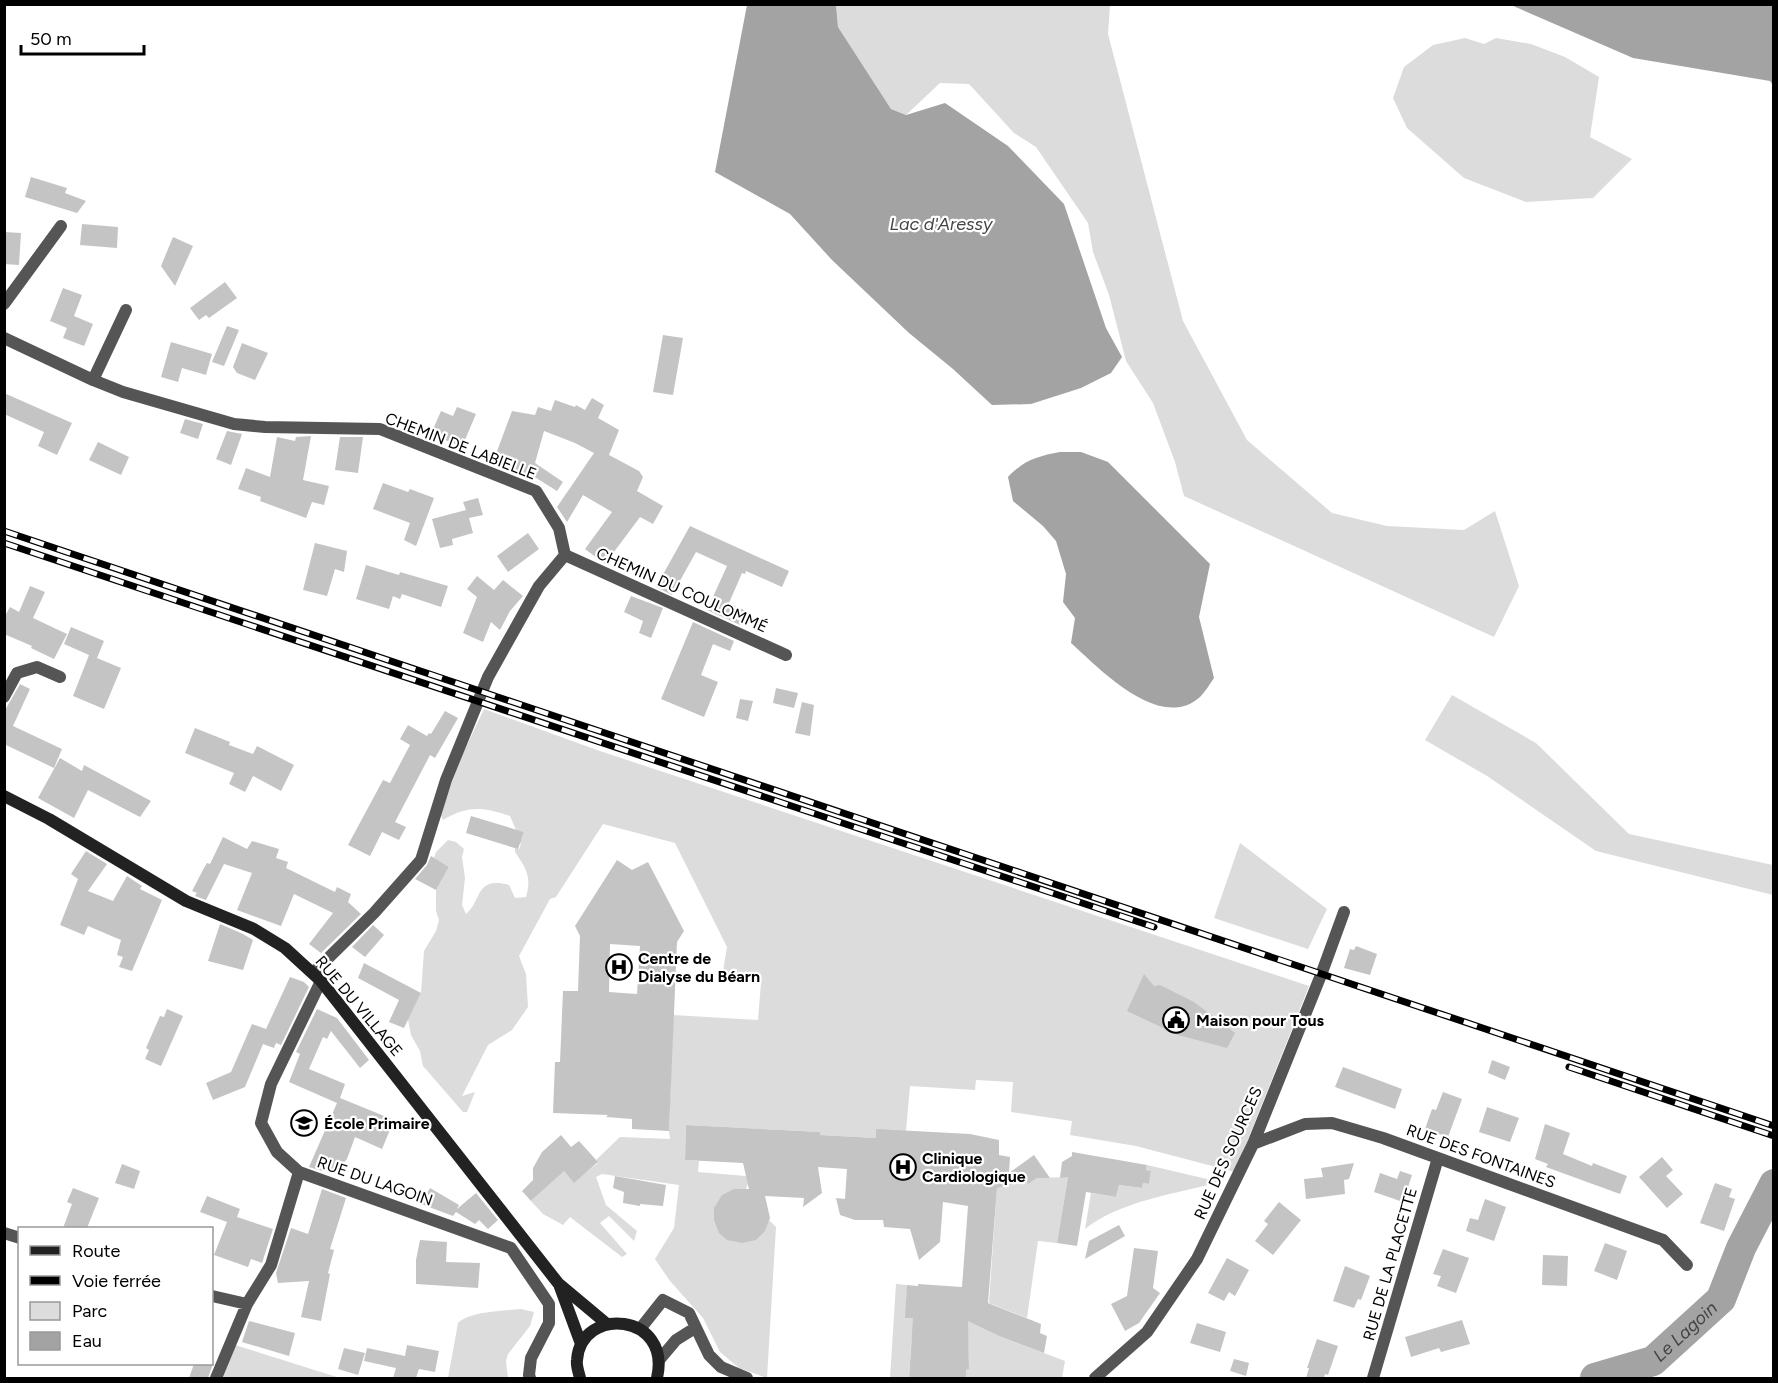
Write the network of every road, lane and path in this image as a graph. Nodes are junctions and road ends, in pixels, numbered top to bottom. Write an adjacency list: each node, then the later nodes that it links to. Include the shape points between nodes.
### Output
1 (61, 226): 2 (street)
2 (4, 304)
3 (126, 310): 5 (street)
4 (4, 338): 5 (street, CHEMIN DE LABIELLE)
5 (93, 380): 6 (street, CHEMIN DE LABIELLE, via 234,424 380,429 536,491 559,528)
6 (565, 555): 7 (street, CHEMIN DU COULOMMÉ); 12 (street, via 539,586 488,677 446,780 420,860)
7 (786, 656)
8 (60, 677): 9 (street, via 37,667 16,674)
9 (4, 697)
10 (4, 796): 12 (main road, RUE DU VILLAGE, via 186,901 254,929 285,948)
11 (1344, 912): 13 (street, RUE DES SOURCES)
12 (317, 977): 15 (street, via 271,1084 261,1123 277,1152); 17 (main road, RUE DU VILLAGE)
13 (1253, 1144): 14 (street, RUE DES FONTAINES, via 1305,1124 1332,1123); 30 (street, RUE DES SOURCES, via 1197,1259 1147,1332)
14 (1438, 1158): 16 (street, RUE DES FONTAINES, via 1663,1240); 31 (street, RUE DE LA PLACETTE)
15 (299, 1172): 19 (street, RUE DU LAGOIN, via 271,1264); 27 (street, RUE DU LAGOIN, via 511,1248 549,1304 549,1323 531,1358)
16 (1687, 1266)
17 (558, 1283): 20 (main road, RUE DU VILLAGE); 23 (main road, RUE DU VILLAGE)
18 (213, 1296): 19 (street)
19 (247, 1304): 26 (street, RUE DU LAGOIN)
20 (607, 1324): 22 (main road, via 625,1323); 23 (main road, via 594,1330)
21 (694, 1328): 22 (street, via 689,1313 663,1300); 24 (street, via 676,1340); 29 (street, via 709,1355 722,1367)
22 (640, 1329): 24 (main road, via 654,1343)
23 (581, 1344): 25 (main road)
24 (660, 1359): 28 (main road)
25 (576, 1376)
26 (216, 1378)
27 (530, 1378)
28 (657, 1378)
29 (747, 1378)
30 (1095, 1378)
31 (1373, 1378)

